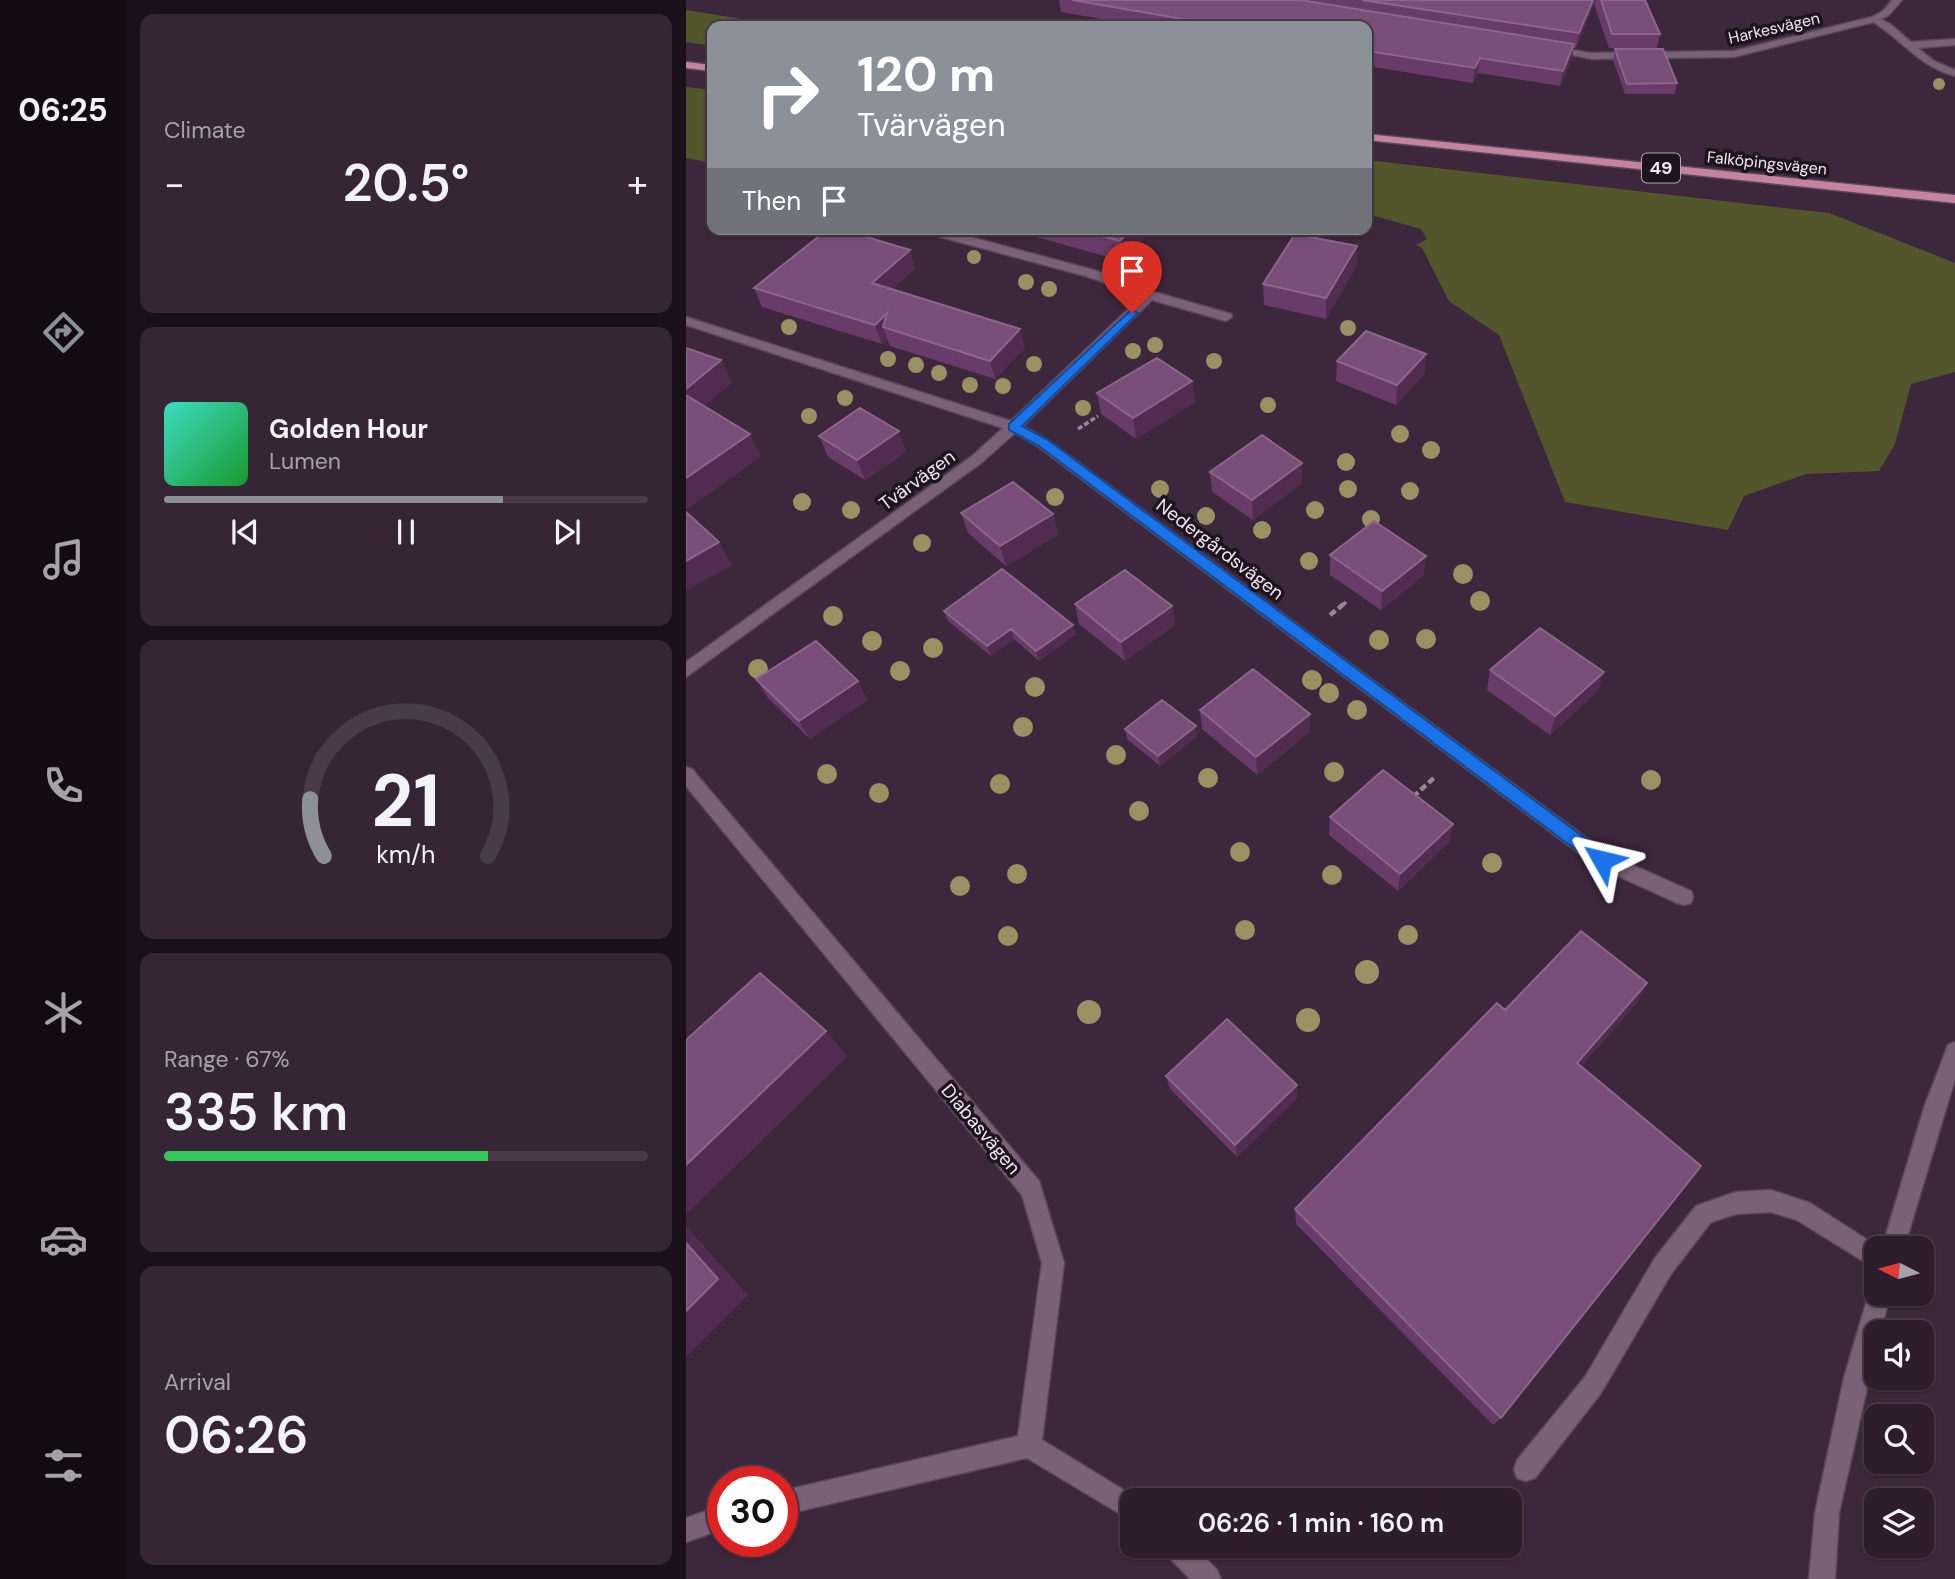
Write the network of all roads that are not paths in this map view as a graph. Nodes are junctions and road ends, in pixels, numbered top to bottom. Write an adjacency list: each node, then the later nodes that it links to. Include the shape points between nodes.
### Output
1 (1897, 0): 2 (street, Harkesvägen)
2 (1875, 19): 4 (street); 5 (street, Harkesvägen, via 1724,55 1592,56)
3 (1955, 42): 4 (street)
4 (1910, 46): 8 (street, via 1925,62)
5 (1537, 48)
6 (686, 65): 7 (main road)
7 (707, 67)
8 (1955, 73)
9 (1372, 138): 10 (main road, Falköpingsvägen / 49)
10 (1955, 199)
11 (948, 235): 12 (street, via 1093,274)
12 (1150, 295): 13 (street); 15 (street, Tvärvägen)
13 (1226, 317)
14 (686, 321): 15 (street, Nedergårdsvägen)
15 (1014, 427): 16 (street, Tvärvägen, via 946,482); 18 (street, Nedergårdsvägen, via 1044,443 1602,860)
16 (686, 671)
17 (686, 774): 23 (street, Diabasvägen, via 1031,1189 1053,1263)
18 (1684, 897)
19 (1955, 1052): 20 (street)
20 (1897, 1236)
21 (1864, 1250): 24 (street, via 1802,1211 1770,1201 1736,1203 1704,1214 1663,1266 1593,1385)
22 (1876, 1306): 31 (street, via 1827,1513)
23 (1029, 1447): 25 (street); 26 (street)
24 (1526, 1469)
25 (798, 1499)
26 (1120, 1502)
27 (707, 1523): 28 (street)
28 (686, 1530)
29 (1188, 1558): 30 (street)
30 (1208, 1579)
31 (1822, 1579)

